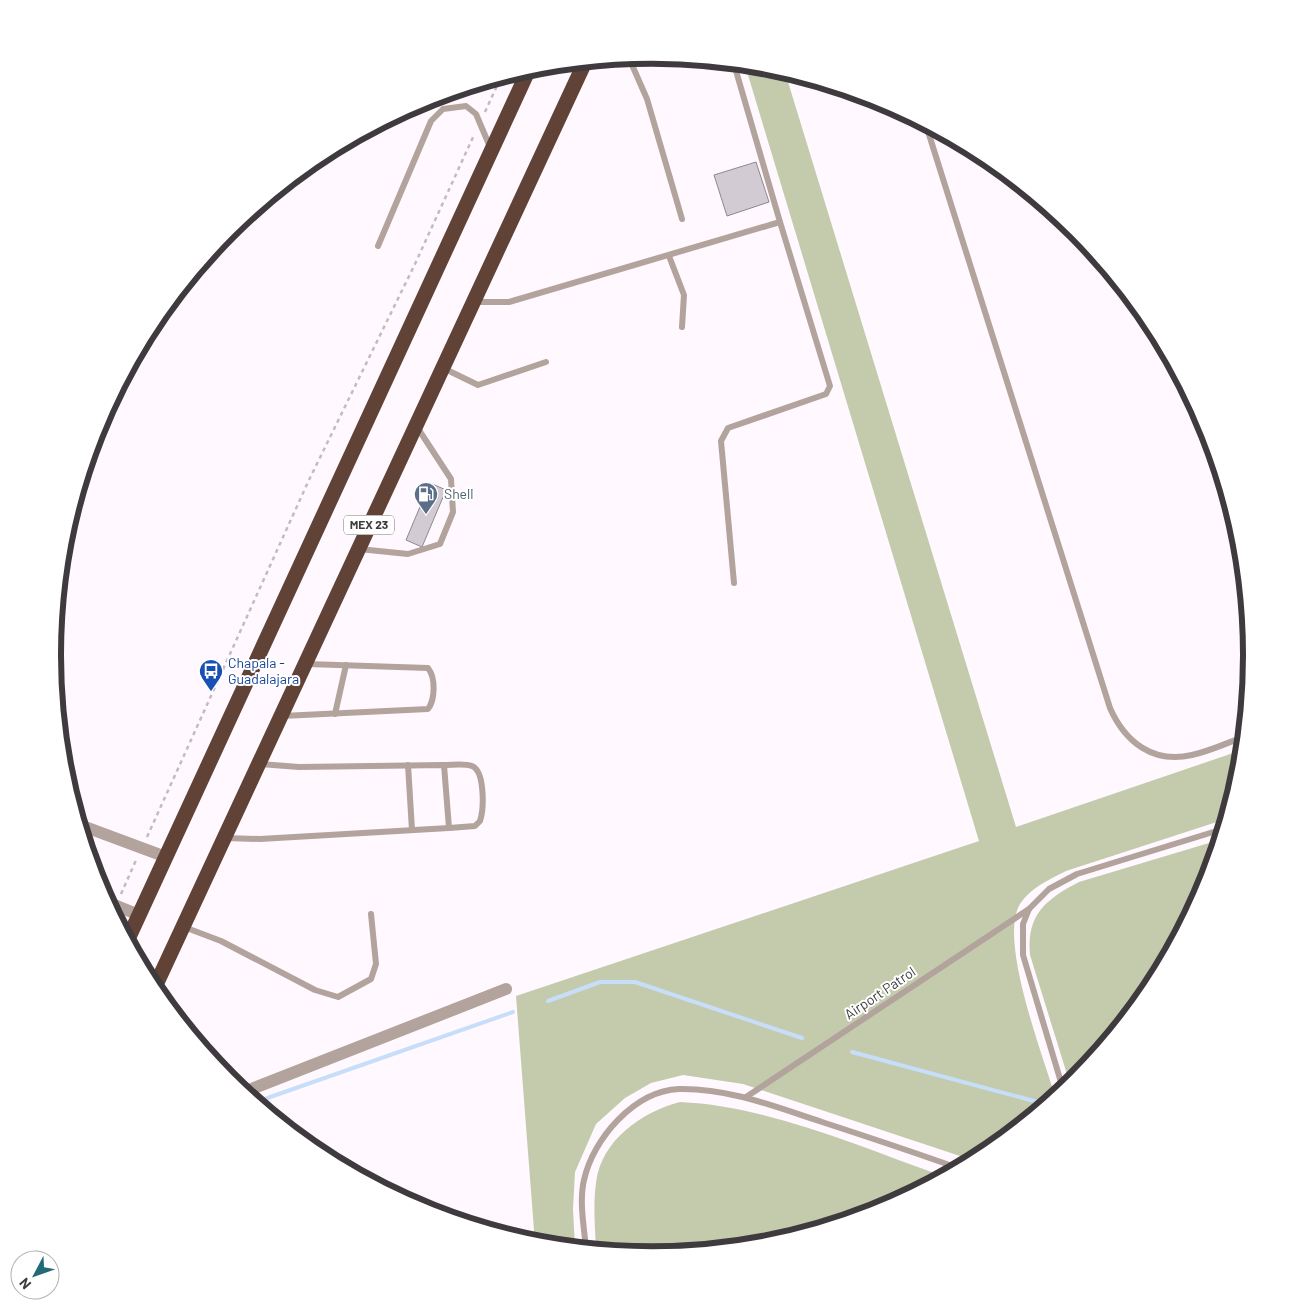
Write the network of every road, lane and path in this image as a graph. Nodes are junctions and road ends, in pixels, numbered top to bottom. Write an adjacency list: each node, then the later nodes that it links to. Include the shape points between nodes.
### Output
1 (632, 65): 9 (lane, via 647,100)
2 (582, 68): 13 (highway, MEX 23)
3 (736, 70): 10 (lane)
4 (525, 79): 8 (highway, MEX 23)
5 (498, 84): 6 (path)
6 (481, 122): 8 (lane); 11 (lane, via 466,106 443,109 431,121); 33 (path, via 308,482)
7 (929, 133): 24 (lane, via 1118,726 1135,745 1163,756 1192,755)
8 (491, 151): 34 (highway, MEX 23)
9 (682, 219)
10 (780, 222): 12 (lane); 19 (lane, via 830,386 826,394 728,428 723,433 721,441)
11 (378, 246)
12 (670, 256): 13 (lane, via 509,302); 14 (lane, via 684,295)
13 (472, 302): 16 (highway, MEX 23)
14 (682, 326)
15 (546, 362): 16 (lane, via 478,385)
16 (442, 368): 17 (highway, MEX 23)
17 (416, 424): 18 (highway, MEX 23); 18 (lane, via 451,479 453,512 440,544 408,554)
18 (358, 548): 20 (highway, MEX 23)
19 (734, 583)
20 (304, 664): 21 (lane); 23 (highway, MEX 23)
21 (346, 665): 22 (lane); 22 (lane, via 428,668 433,674 433,703 428,709)
22 (335, 714): 23 (lane)
23 (280, 716): 25 (highway, MEX 23)
24 (1237, 739)
25 (258, 764): 26 (lane, via 298,767); 32 (highway, MEX 23)
26 (408, 765): 27 (lane); 30 (lane)
27 (444, 765): 29 (lane); 29 (lane, via 471,765 482,779 480,821 475,826)
28 (87, 828): 33 (street)
29 (449, 828): 30 (lane)
30 (412, 830): 32 (lane, via 260,839)
31 (1215, 831): 37 (lane, Airport Patrol, via 1077,874 1049,889)
32 (224, 838): 40 (highway, MEX 23)
33 (142, 848): 34 (street); 35 (path)
34 (166, 857): 39 (highway, MEX 23)
35 (114, 899)
36 (117, 905): 39 (street)
37 (1029, 909): 44 (lane, via 1023,924 1023,955); 46 (lane, Airport Patrol)
38 (371, 914): 40 (lane, via 376,964 371,979 338,997 315,990 221,941)
39 (139, 915): 41 (highway, MEX 23)
40 (183, 927): 42 (highway, MEX 23)
41 (131, 933)
42 (159, 979)
43 (506, 989): 45 (street)
44 (1061, 1082)
45 (251, 1089)
46 (746, 1097): 47 (lane); 48 (lane, via 677,1089 656,1095 618,1119 591,1158 584,1181)
47 (950, 1165)
48 (586, 1242)

